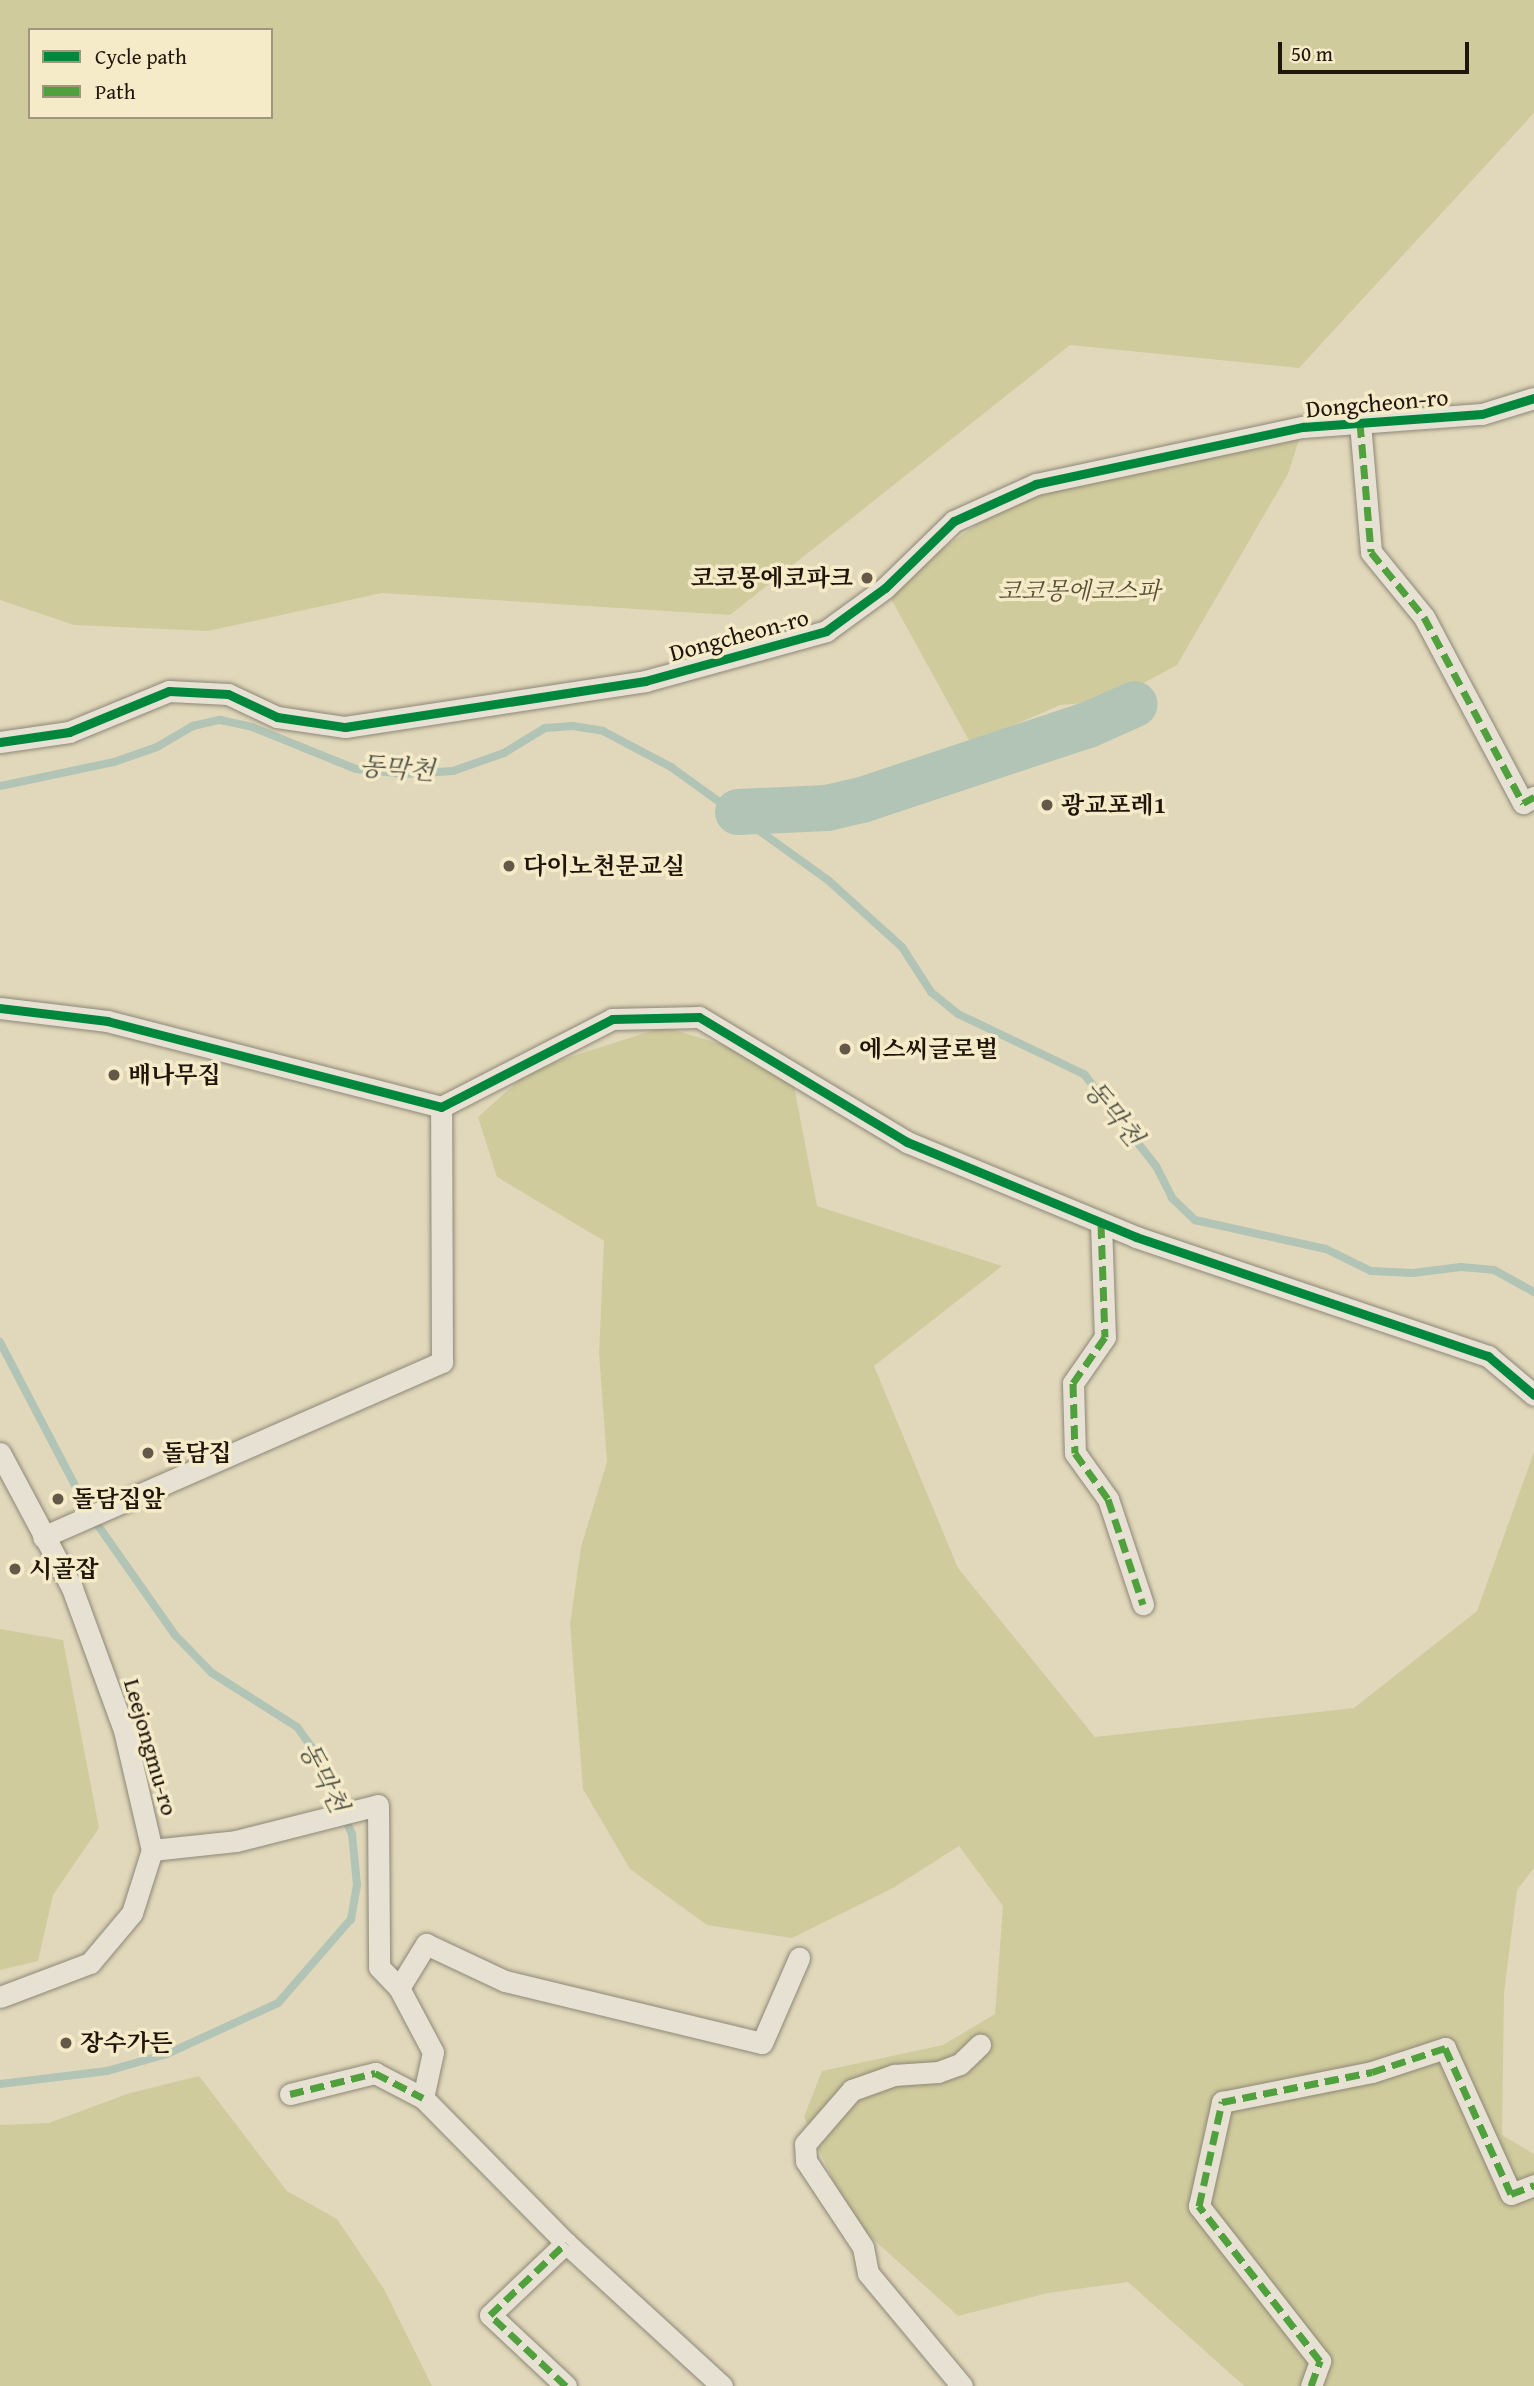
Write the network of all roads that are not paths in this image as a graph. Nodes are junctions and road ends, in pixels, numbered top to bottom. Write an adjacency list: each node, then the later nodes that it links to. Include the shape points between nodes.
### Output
1 (1534, 398): 2 (street, Dongcheon-ro, via 1482,414)
2 (1360, 423): 3 (street, Dongcheon-ro, via 1303,427 1036,484 954,521 885,588 826,631 645,681 345,727 277,717 228,694 169,691 69,732); 4 (street, via 1371,552 1424,617 1523,803)
3 (0, 742)
4 (1534, 797)
5 (0, 1008): 6 (street, via 107,1021)
6 (442, 1107): 7 (street, via 612,1019 699,1017 907,1142); 10 (street, via 442,1362)
7 (1101, 1224): 8 (street, via 1488,1356); 11 (street, via 1104,1337 1073,1384 1075,1453 1108,1499)
8 (1534, 1395)
9 (0, 1453): 10 (street, Leejongmu-ro)
10 (43, 1537): 12 (street, Leejongmu-ro, via 72,1588 124,1730)
11 (1143, 1604)
12 (152, 1850): 14 (street, via 236,1841 378,1805 379,1967); 15 (street, Leejongmu-ro, via 132,1913 90,1963)
13 (799, 1958): 14 (street, via 762,2043 505,1981 426,1944)
14 (399, 1988): 18 (street, via 433,2052)
15 (0, 1997)
16 (980, 2045): 23 (street, via 949,2068 894,2075 852,2090 806,2144 806,2161 863,2246 868,2273)
17 (290, 2094): 18 (street, via 375,2073)
18 (423, 2098): 20 (street)
19 (1534, 2185): 24 (street, via 1511,2194 1445,2049 1372,2072 1223,2102 1199,2206 1320,2361)
20 (566, 2243): 21 (street, via 490,2315); 22 (street)
21 (566, 2386)
22 (722, 2386)
23 (962, 2386)
24 (1311, 2386)

